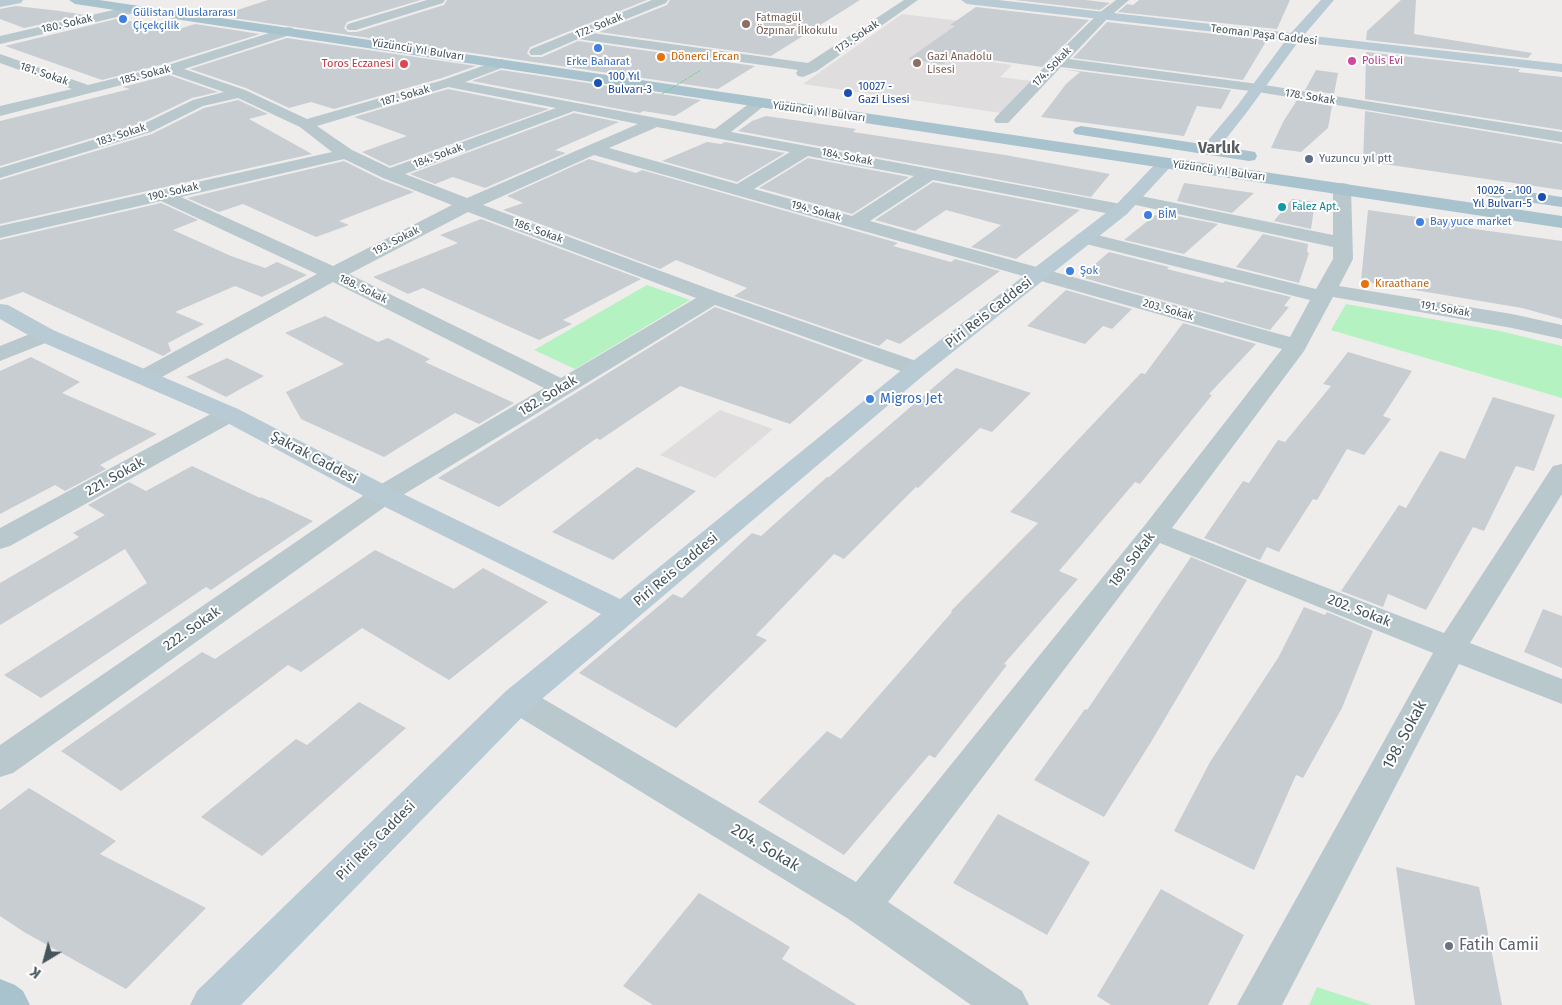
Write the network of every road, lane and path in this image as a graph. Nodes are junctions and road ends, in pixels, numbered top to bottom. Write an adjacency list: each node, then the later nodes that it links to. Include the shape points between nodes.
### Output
1 (17, 0): 10 (street)
2 (75, 0): 11 (main road, Yüzüncü Yıl Bulvarı)
3 (159, 0): 13 (main road, Yüzüncü Yıl Bulvarı)
4 (439, 0): 13 (street)
5 (662, 0): 16 (street, 172. Sokak)
6 (912, 0): 16 (street, 173. Sokak, via 807,70)
7 (967, 0): 12 (street, Teoman Paşa Caddesi)
8 (1123, 0): 12 (street, 174. Sokak)
9 (1328, 0): 17 (street)
10 (0, 3)
11 (135, 8): 14 (main road, Yüzüncü Yıl Bulvarı); 18 (street, 180. Sokak)
12 (1103, 16): 17 (street, Teoman Paşa Caddesi); 23 (street, 174. Sokak)
13 (352, 27): 15 (main road, Yüzüncü Yıl Bulvarı)
14 (288, 31): 24 (main road, Yüzüncü Yıl Bulvarı); 26 (street, 185. Sokak)
15 (390, 31)
16 (576, 35): 20 (street, 172. Sokak)
17 (1294, 38): 25 (street, Teoman Paşa Caddesi); 29 (street)
18 (0, 40)
19 (517, 49): 20 (main road)
20 (536, 52): 21 (main road)
21 (565, 56)
22 (0, 58): 30 (street, 181. Sokak)
23 (1057, 62): 29 (street, 178. Sokak); 37 (street, 174. Sokak)
24 (502, 63): 28 (street, 187. Sokak); 33 (main road, Yüzüncü Yıl Bulvarı)
25 (1562, 68)
26 (170, 69): 30 (street, 185. Sokak); 31 (street, 186. Sokak)
27 (701, 70): 32 (path, bridge)
28 (448, 84): 34 (street, 184. Sokak); 40 (street, 187. Sokak)
29 (1258, 88): 43 (street, 178. Sokak); 46 (street)
30 (89, 90): 35 (street, 185. Sokak)
31 (240, 93): 40 (street, 186. Sokak); 50 (street, 183. Sokak, via 198,104 146,128)
32 (662, 94)
33 (759, 103): 42 (street); 49 (main road, Yüzüncü Yıl Bulvarı)
34 (572, 107): 38 (street, 184. Sokak); 52 (street, 184. Sokak)
35 (0, 111)
36 (983, 117): 37 (main road)
37 (1002, 120): 39 (main road)
38 (655, 122): 42 (street, 184. Sokak); 44 (street, 193. Sokak)
39 (1022, 123)
40 (306, 124): 47 (street, 186. Sokak)
41 (1071, 130): 46 (main road, Yüzüncü Yıl Bulvarı)
42 (718, 133): 45 (street, 184. Sokak)
43 (1562, 136)
44 (592, 149): 55 (street, 194. Sokak); 59 (street, 193. Sokak)
45 (806, 150): 51 (street, 184. Sokak); 55 (street)
46 (1208, 150): 48 (main road, Yüzüncü Yıl Bulvarı)
47 (346, 154): 52 (street, 186. Sokak); 56 (street, 190. Sokak)
48 (1267, 159)
49 (1166, 163): 53 (main road, Yüzüncü Yıl Bulvarı); 58 (street, Piri Reis Caddesi)
50 (0, 173)
51 (931, 173): 58 (street, 184. Sokak); 60 (street)
52 (389, 174): 59 (street, 186. Sokak)
53 (1342, 188): 61 (main road, Yüzüncü Yıl Bulvarı); 64 (street, 189. Sokak)
54 (1474, 189): 57 (main road)
55 (739, 190): 60 (street, 194. Sokak)
56 (163, 195): 62 (street, 190. Sokak); 66 (street, 188. Sokak)
57 (1562, 202)
58 (1126, 204): 63 (street, Piri Reis Caddesi); 64 (street, 184. Sokak)
59 (467, 205): 66 (street, 193. Sokak); 68 (street, 186. Sokak)
60 (856, 222): 65 (street, 194. Sokak)
61 (1562, 222)
62 (0, 232)
63 (1085, 238): 65 (street, Piri Reis Caddesi); 67 (street, 191. Sokak)
64 (1344, 243): 67 (street, 189. Sokak, via 1343,259)
65 (1040, 273): 72 (street, 203. Sokak); 74 (street, Piri Reis Caddesi)
66 (333, 274): 75 (street, 193. Sokak); 76 (street, 188. Sokak)
67 (1325, 293): 70 (street, 191. Sokak, via 1512,320); 72 (street, 189. Sokak)
68 (713, 297): 74 (street, 186. Sokak); 76 (street, 182. Sokak)
69 (0, 310): 71 (street, Şakrak Caddesi)
70 (1562, 332)
71 (45, 335): 73 (street); 75 (street, Şakrak Caddesi)
72 (1296, 346): 81 (street, 189. Sokak)
73 (0, 354)
74 (917, 369): 83 (street, Piri Reis Caddesi)
75 (145, 377): 77 (street, Şakrak Caddesi)
76 (562, 388): 79 (street, 182. Sokak)
77 (229, 414): 79 (street, Şakrak Caddesi); 82 (street, 221. Sokak)
78 (1562, 472): 80 (street, 198. Sokak)
79 (383, 495): 83 (street, Şakrak Caddesi); 87 (street, 222. Sokak)
80 (1552, 509): 84 (street, 198. Sokak)
81 (1155, 531): 84 (street, 202. Sokak); 88 (street, 189. Sokak)
82 (0, 540)
83 (624, 613): 86 (street, Piri Reis Caddesi)
84 (1452, 648): 85 (street, 202. Sokak); 93 (street, 198. Sokak)
85 (1562, 692)
86 (518, 700): 88 (street, 204. Sokak); 91 (street, Piri Reis Caddesi)
87 (0, 764)
88 (861, 906): 92 (street, 204. Sokak)
89 (0, 999): 90 (main road)
90 (8, 1005)
91 (212, 1005)
92 (1007, 1005)
93 (1259, 1005)

